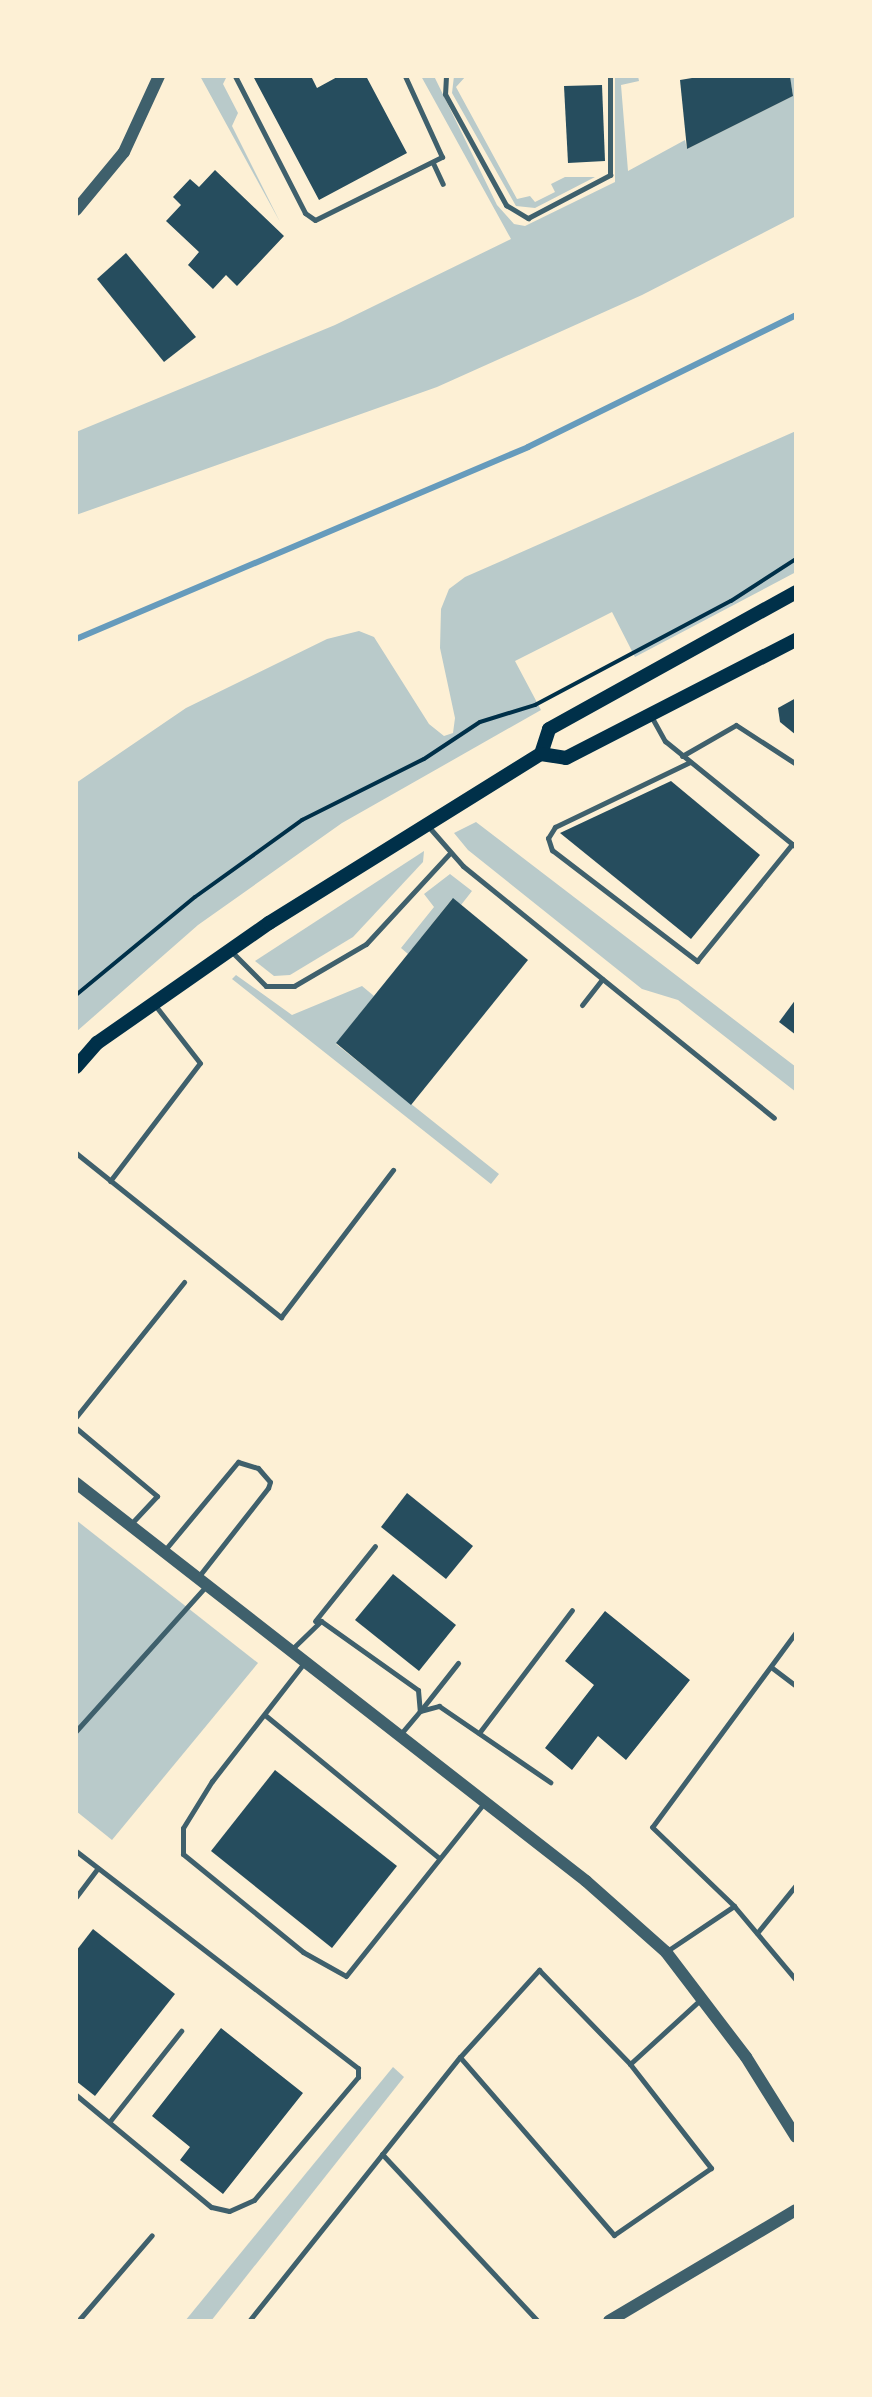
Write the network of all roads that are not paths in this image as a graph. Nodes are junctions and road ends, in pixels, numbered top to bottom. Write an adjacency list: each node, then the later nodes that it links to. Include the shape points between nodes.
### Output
1 (159, 76): 8 (street, via 124,152)
2 (235, 76): 6 (lane, via 310,219)
3 (405, 76): 6 (lane, via 438,143 442,157)
4 (446, 76): 5 (lane, via 445,94 506,205 528,218 610,175)
5 (610, 76)
6 (433, 163): 7 (lane)
7 (443, 184)
8 (76, 210)
9 (796, 592): 12 (main road, via 549,729)
10 (796, 640): 11 (main road)
11 (650, 715): 12 (main road, via 566,758); 13 (lane, via 665,741)
12 (541, 754): 16 (main road)
13 (682, 756): 14 (lane); 15 (lane, via 736,725)
14 (690, 762): 17 (lane); 17 (lane, via 555,827 548,838 552,850 697,961)
15 (796, 764)
16 (427, 825): 18 (lane); 19 (main road)
17 (794, 846)
18 (450, 853): 19 (lane, via 366,944 294,986 266,986); 20 (lane)
19 (230, 950): 21 (main road)
20 (602, 979): 22 (lane); 24 (lane)
21 (154, 1004): 23 (main road, via 97,1043); 27 (lane, via 200,1063)
22 (582, 1005)
23 (76, 1067)
24 (774, 1118)
25 (76, 1153): 27 (lane)
26 (393, 1170): 27 (lane, via 281,1317)
27 (110, 1181)
28 (184, 1282): 29 (lane)
29 (76, 1417)
30 (76, 1428): 32 (lane, via 157,1496)
31 (76, 1483): 32 (street)
32 (130, 1525): 34 (street)
33 (375, 1546): 37 (lane)
34 (164, 1552): 35 (street); 35 (lane, via 238,1462 258,1468 270,1482 268,1488 224,1542)
35 (202, 1582): 39 (street); 46 (lane)
36 (572, 1610): 47 (lane)
37 (314, 1622): 39 (lane); 44 (lane, via 332,1625 418,1690)
38 (796, 1632): 42 (lane)
39 (291, 1651): 40 (street)
40 (305, 1662): 45 (lane); 48 (street)
41 (458, 1663): 44 (lane)
42 (771, 1667): 43 (lane); 56 (lane, via 652,1827)
43 (796, 1686)
44 (420, 1711): 47 (lane, via 439,1706); 48 (lane)
45 (265, 1715): 52 (lane); 52 (lane, via 183,1828 183,1854 215,1883 303,1952 346,1976)
46 (76, 1731)
47 (479, 1733): 49 (lane)
48 (399, 1737): 50 (street)
49 (550, 1782)
50 (485, 1802): 52 (lane); 58 (street)
51 (76, 1851): 53 (lane)
52 (439, 1858)
53 (98, 1868): 55 (lane); 65 (lane, via 358,2068 358,2077 254,2200 238,2209 211,2207)
54 (796, 1885): 57 (lane)
55 (76, 1897)
56 (734, 1906): 57 (lane); 58 (lane)
57 (757, 1933): 59 (lane)
58 (666, 1952): 60 (street)
59 (796, 1980)
60 (702, 1999): 63 (lane); 66 (street)
61 (181, 2031): 65 (lane)
62 (460, 2057): 63 (lane, via 539,1970); 63 (lane, via 614,2235 711,2168); 67 (lane)
63 (630, 2064)
64 (76, 2095): 65 (lane)
65 (110, 2121)
66 (796, 2137)
67 (382, 2154): 71 (lane); 72 (lane)
68 (796, 2210): 73 (street)
69 (152, 2235): 70 (lane)
70 (78, 2321)
71 (249, 2321)
72 (538, 2321)
73 (609, 2321)

